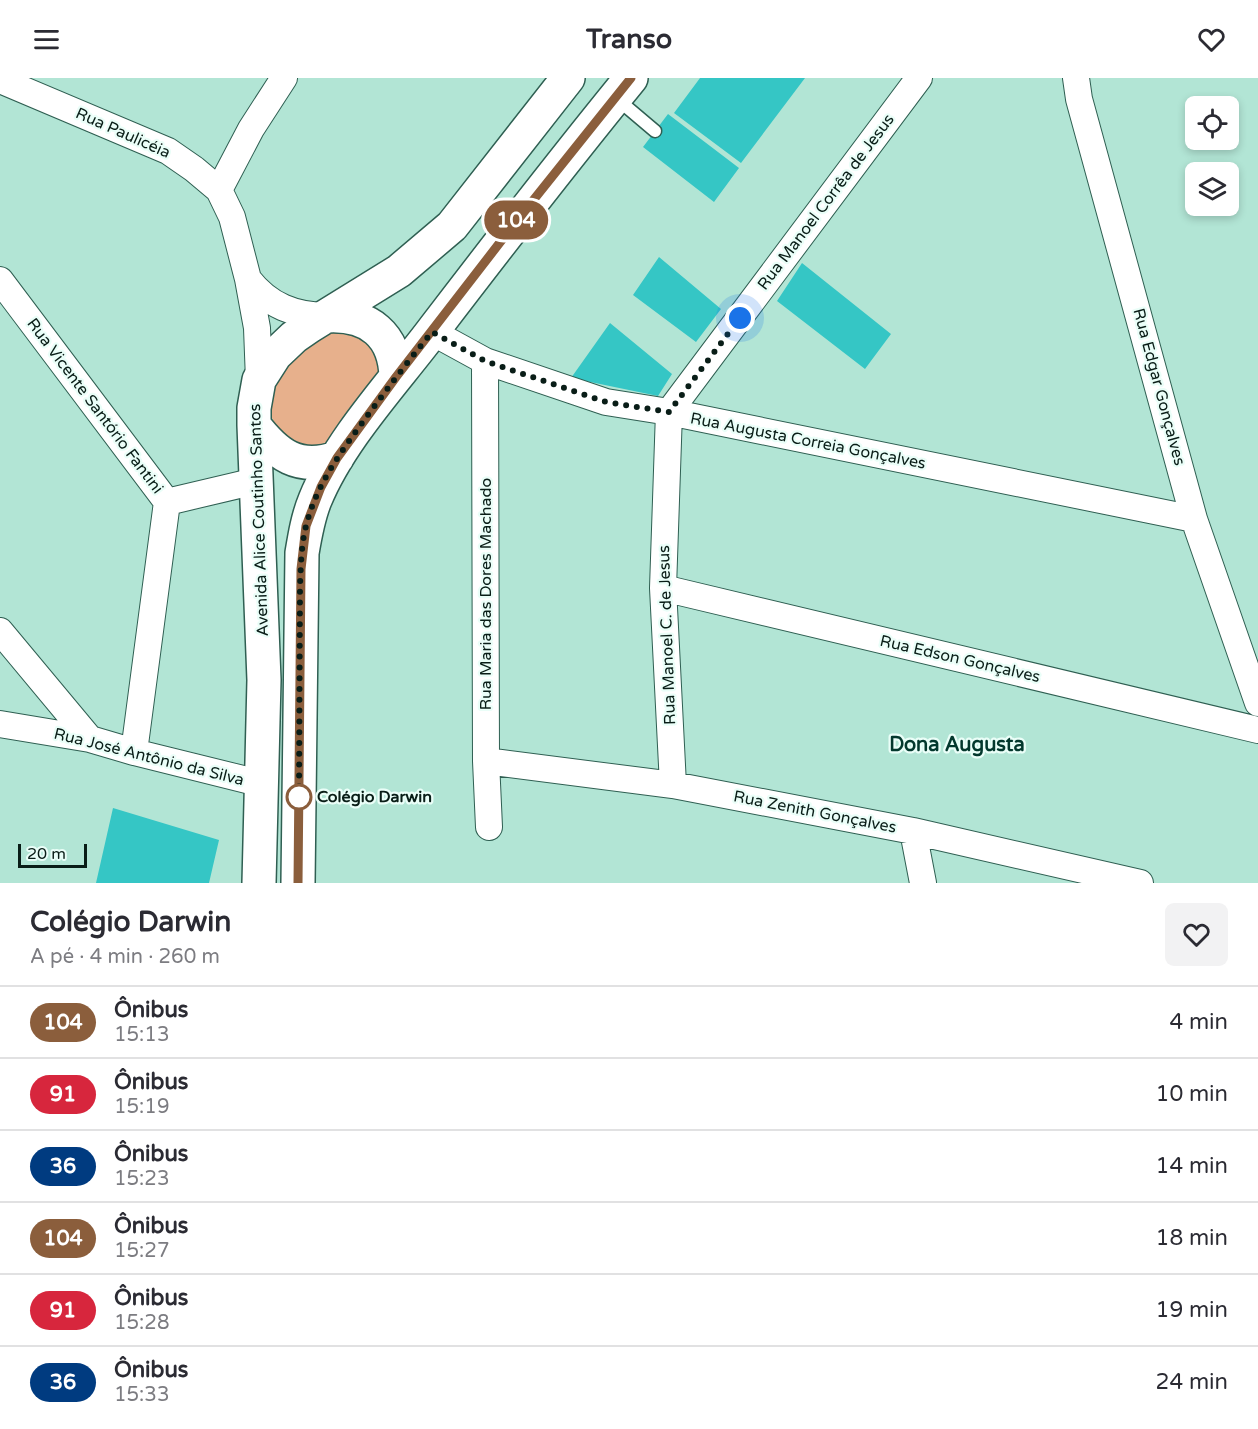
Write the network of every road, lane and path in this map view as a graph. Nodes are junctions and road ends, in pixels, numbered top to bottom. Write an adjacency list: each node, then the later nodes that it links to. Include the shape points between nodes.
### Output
1 (284, 78): 9 (street)
2 (568, 78): 12 (main road, Avenida Alice Coutinho Santos, via 452,226 399,271)
3 (919, 78): 18 (street, Rua Manoel Corrêa de Jesus)
4 (1055, 78): 7 (street, Rua Edgar Gonçalves)
5 (0, 80): 9 (street, Rua Paulicéia, via 168,151)
6 (623, 88): 8 (lane); 14 (main road)
7 (1078, 88): 23 (street, Rua Edgar Gonçalves)
8 (655, 131)
9 (219, 189): 10 (street, Rua Paulicéia, via 232,217)
10 (248, 279): 12 (street, Rua Paulicéia, via 282,308); 17 (street, Rua Paulicéia, via 257,328)
11 (0, 280): 22 (street, Rua Vicente Santório Fantini)
12 (328, 316): 13 (main road, via 342,315); 17 (main road, Avenida Alice Coutinho Santos, via 294,338)
13 (367, 322): 14 (main road, via 390,322); 16 (main road, via 392,351)
14 (432, 332): 15 (street, Rua Augusta Correia Gonçalves); 16 (main road)
15 (485, 361): 18 (street, Rua Augusta Correia Gonçalves, via 606,402); 31 (street, Rua Maria das Dores Machado)
16 (396, 377): 20 (main road)
17 (259, 380): 19 (main road, Avenida Alice Coutinho Santos)
18 (669, 412): 23 (street, Rua Augusta Correia Gonçalves); 24 (street, Rua Manoel C. de Jesus)
19 (254, 425): 20 (main road, via 286,457 300,462); 21 (main road, Avenida Alice Coutinho Santos)
20 (326, 460): 21 (main road, via 286,476); 37 (main road, via 302,553)
21 (256, 481): 22 (street); 32 (main road, Avenida Alice Coutinho Santos, via 264,680)
22 (167, 502): 30 (street, Rua Vicente Santório Fantini)
23 (1194, 519): 26 (street, Rua Edgar Gonçalves)
24 (663, 588): 28 (street, Rua Edson Gonçalves); 33 (street, Rua Manoel C. de Jesus)
25 (0, 630): 29 (street)
26 (1258, 703)
27 (0, 724): 29 (street, Rua José Antônio da Silva)
28 (1258, 730)
29 (90, 739): 30 (street, Rua José Antônio da Silva)
30 (134, 752): 32 (street, Rua José Antônio da Silva)
31 (486, 761): 33 (street, Rua Zenith Gonçalves); 34 (street, Rua Maria das Dores Machado)
32 (263, 784): 36 (main road, Avenida Alice Coutinho Santos)
33 (673, 786): 35 (street, Rua Zenith Gonçalves)
34 (489, 827)
35 (914, 831): 38 (street); 39 (street, Rua Zenith Gonçalves)
36 (259, 883)
37 (298, 883)
38 (923, 883)
39 (1140, 883)

